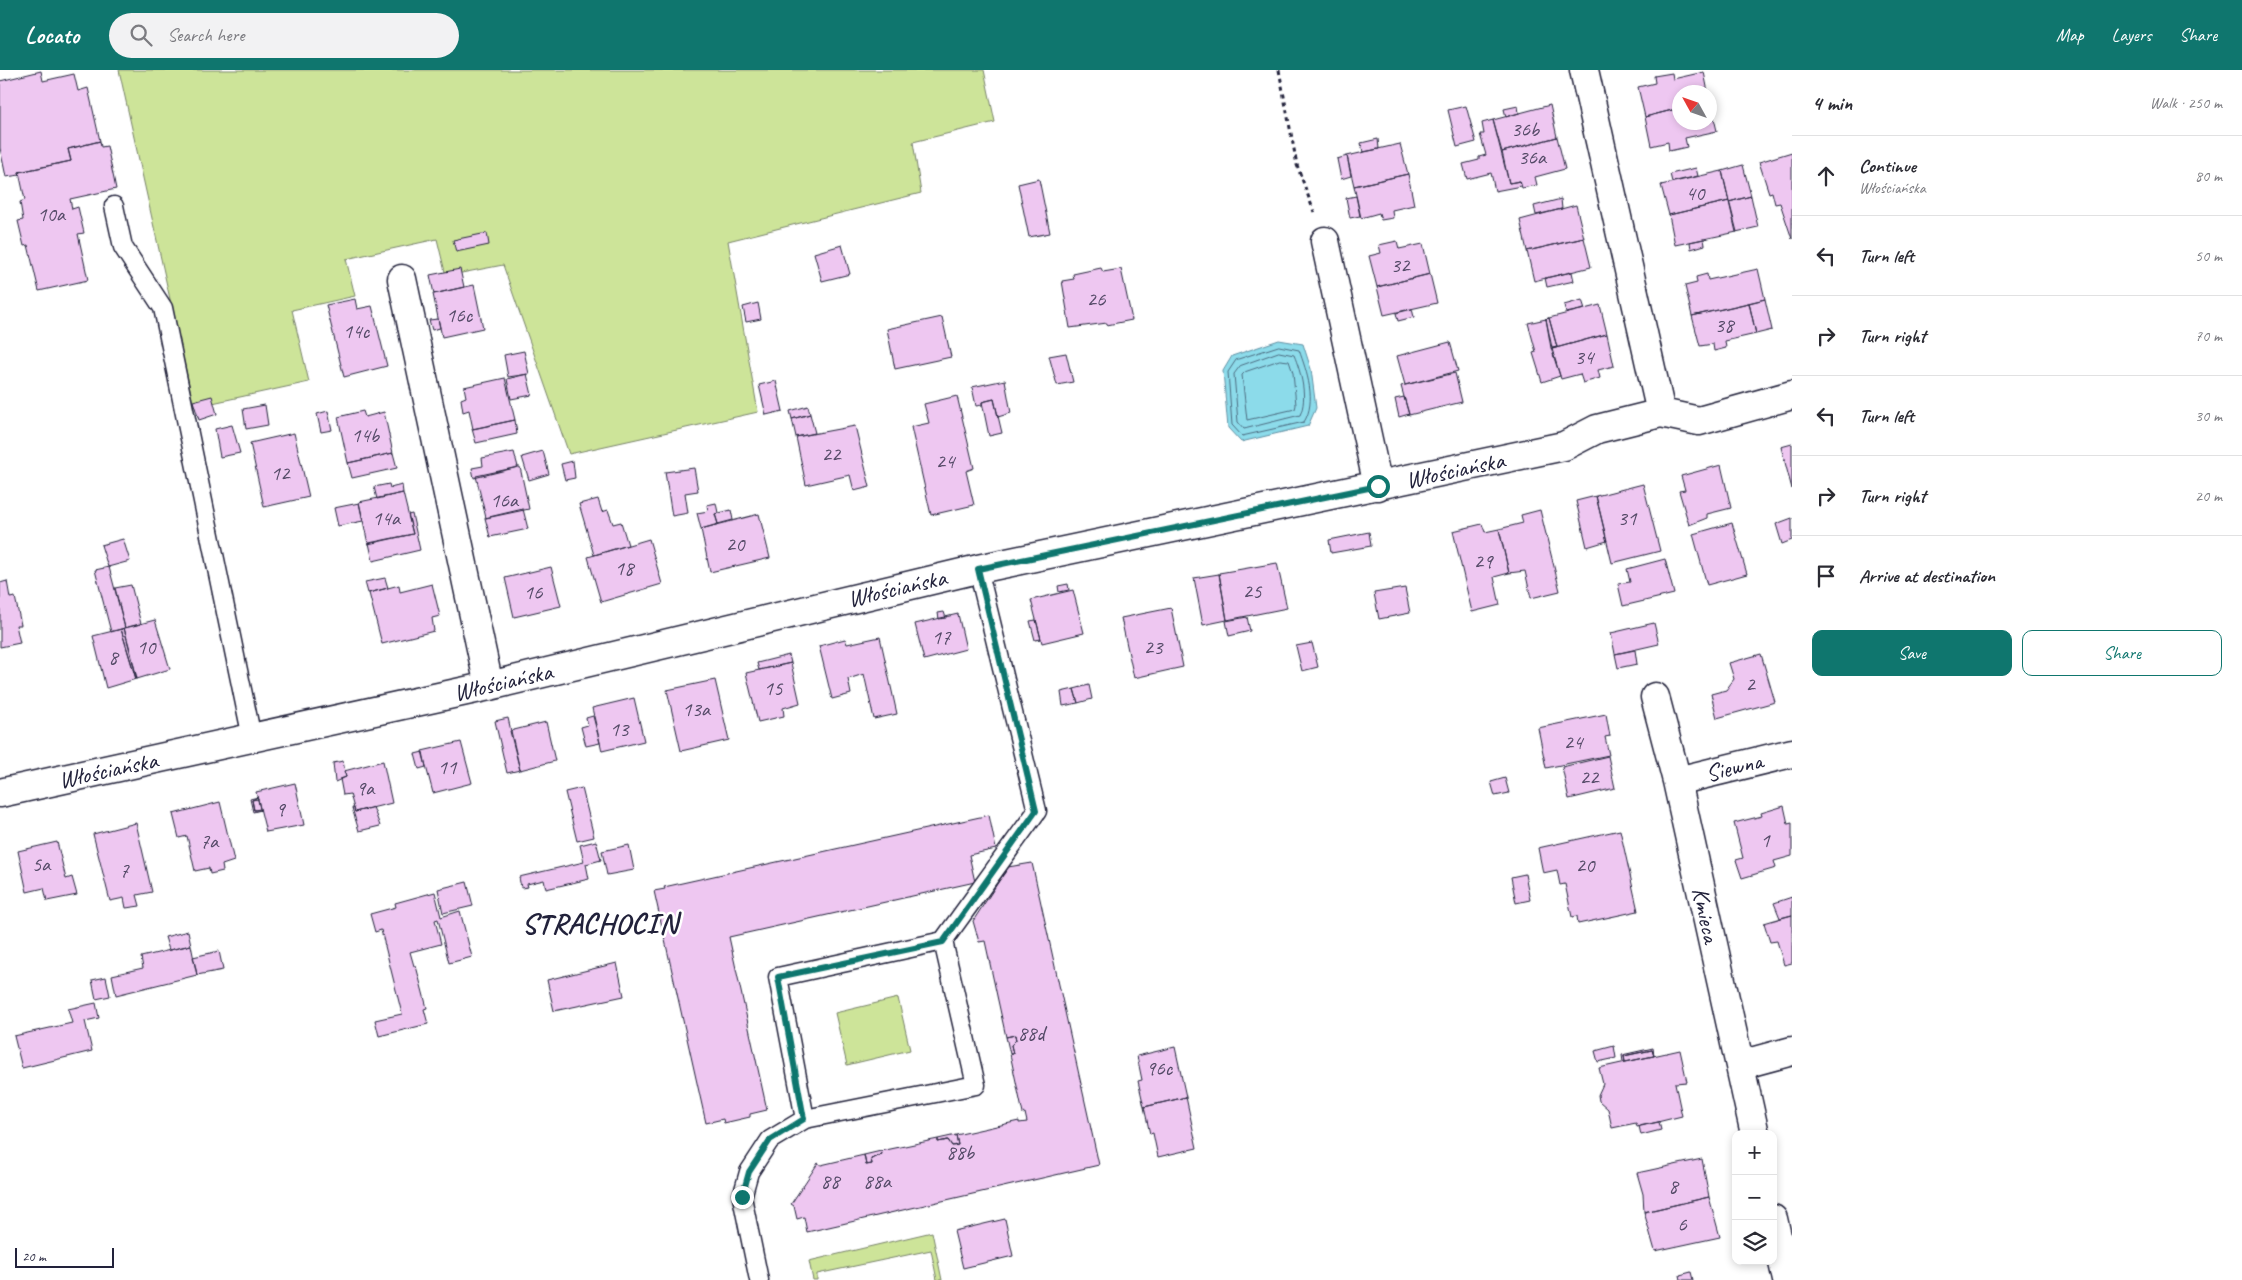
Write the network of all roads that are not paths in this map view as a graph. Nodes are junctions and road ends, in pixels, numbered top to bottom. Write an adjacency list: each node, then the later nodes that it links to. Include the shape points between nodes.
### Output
1 (1584, 70): 6 (street)
2 (114, 206): 11 (lane, via 123,247 163,308)
3 (1325, 241): 7 (street)
4 (402, 279): 9 (street)
5 (1792, 395): 6 (street, Włościańska, via 1699,421)
6 (1661, 413): 7 (street, Włościańska, via 1597,429 1564,446)
7 (1378, 486): 8 (street, Włościańska)
8 (978, 569): 9 (street, Włościańska); 15 (lane, via 1036,811)
9 (488, 686): 11 (street, Włościańska)
10 (1655, 697): 13 (street, Kmieca)
11 (252, 738): 14 (street, Włościańska)
12 (1792, 753): 13 (street, Siewna)
13 (1677, 781): 17 (street, Kmieca)
14 (0, 793)
15 (943, 942): 18 (lane, via 778,977); 18 (lane, via 976,1084)
16 (1792, 1052): 17 (street)
17 (1740, 1065): 19 (street, Kmieca)
18 (804, 1119): 21 (lane, via 770,1140 749,1172 742,1197)
19 (1753, 1130)
20 (1773, 1220): 22 (street)
21 (759, 1280)
22 (1787, 1280)

